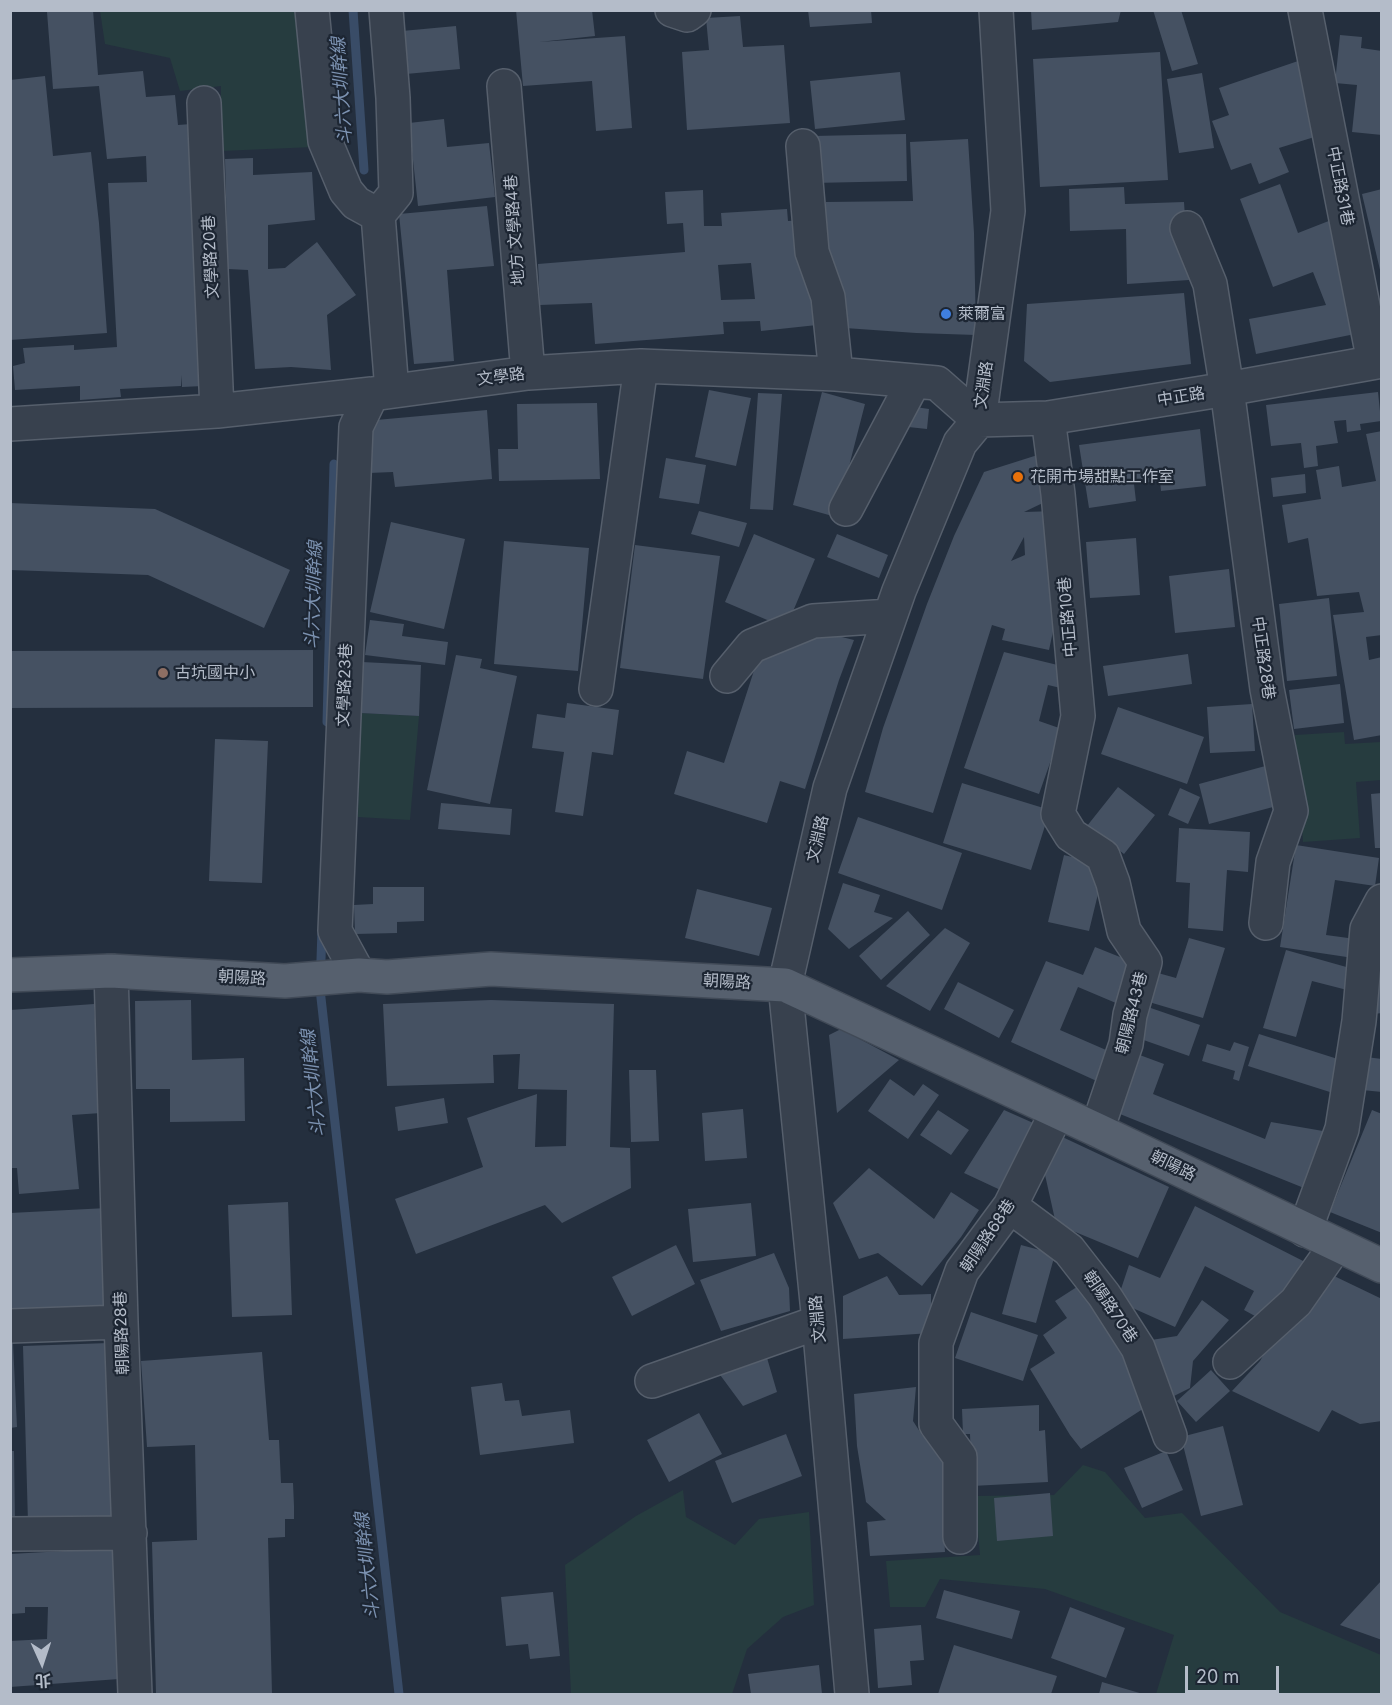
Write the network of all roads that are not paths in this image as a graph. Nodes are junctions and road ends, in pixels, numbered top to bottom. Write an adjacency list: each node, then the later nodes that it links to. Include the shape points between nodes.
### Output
1 (312, 10): 10 (street, via 325,141 346,191 356,203)
2 (386, 10): 10 (street, via 396,193)
3 (672, 10): 4 (street, via 687,15)
4 (694, 10)
5 (996, 10): 21 (street, 文淵路, via 1008,211)
6 (1305, 10): 12 (street, 中正路31巷)
7 (504, 86): 14 (street, 地方 文學路4巷)
8 (204, 103): 19 (street, 文學路20巷)
9 (803, 146): 15 (street, via 812,252 828,297)
10 (378, 216): 18 (street)
11 (1187, 228): 17 (street, 中正路28巷, via 1210,284)
12 (1378, 362): 17 (street, 中正路)
13 (641, 366): 14 (street, 文學路); 15 (street, 文學路); 26 (street)
14 (528, 373): 18 (street, 文學路)
15 (836, 374): 16 (street, 文學路)
16 (914, 381): 21 (street, 文學路, via 937,383); 23 (street)
17 (1227, 389): 20 (street, 中正路); 29 (street, 中正路28巷, via 1266,688 1291,810 1273,862)
18 (382, 392): 19 (street, 文學路); 32 (street, 文學路23巷, via 356,427 335,931)
19 (218, 411): 22 (street, 文學路)
20 (1048, 418): 21 (street, 中正路); 27 (street, 中正路10巷, via 1078,716)
21 (979, 420): 24 (street, 文淵路, via 960,443)
22 (10, 424)
23 (846, 509)
24 (890, 616): 25 (street, via 813,621 752,646); 33 (street, 文淵路, via 830,788)
25 (727, 676)
26 (596, 689)
27 (1058, 814): 35 (street, 朝陽路43巷, via 1071,834 1103,856 1124,931 1145,962 1126,1044)
28 (1382, 901): 37 (street, via 1367,929 1359,1021 1342,1129)
29 (1266, 923)
30 (111, 971): 31 (main road, 朝陽路); 32 (main road, 朝陽路, via 285,981); 40 (street, 朝陽路28巷)
31 (10, 975)
32 (359, 975): 33 (main road, 朝陽路, via 387,977 491,969)
33 (785, 985): 34 (main road, 朝陽路); 41 (street, 文淵路)
34 (1057, 1112): 35 (main road, 朝陽路); 36 (street, 朝陽路68巷)
35 (1097, 1130): 37 (main road, 朝陽路)
36 (1011, 1206): 45 (street, 朝陽路70巷, via 1069,1250 1104,1295 1138,1348); 48 (street, 朝陽路68巷, via 962,1271 936,1343 936,1424 960,1457)
37 (1305, 1230): 38 (main road, 朝陽路)
38 (1336, 1245): 39 (main road, 朝陽路); 43 (street, via 1296,1302)
39 (1382, 1266)
40 (121, 1322): 42 (street); 46 (street, 朝陽路28巷)
41 (819, 1322): 44 (street); 50 (street, 文淵路)
42 (10, 1326)
43 (1230, 1362)
44 (652, 1381)
45 (1170, 1436)
46 (130, 1533): 47 (street); 49 (street, 朝陽路28巷)
47 (10, 1534)
48 (960, 1537)
49 (135, 1695)
50 (852, 1695)

